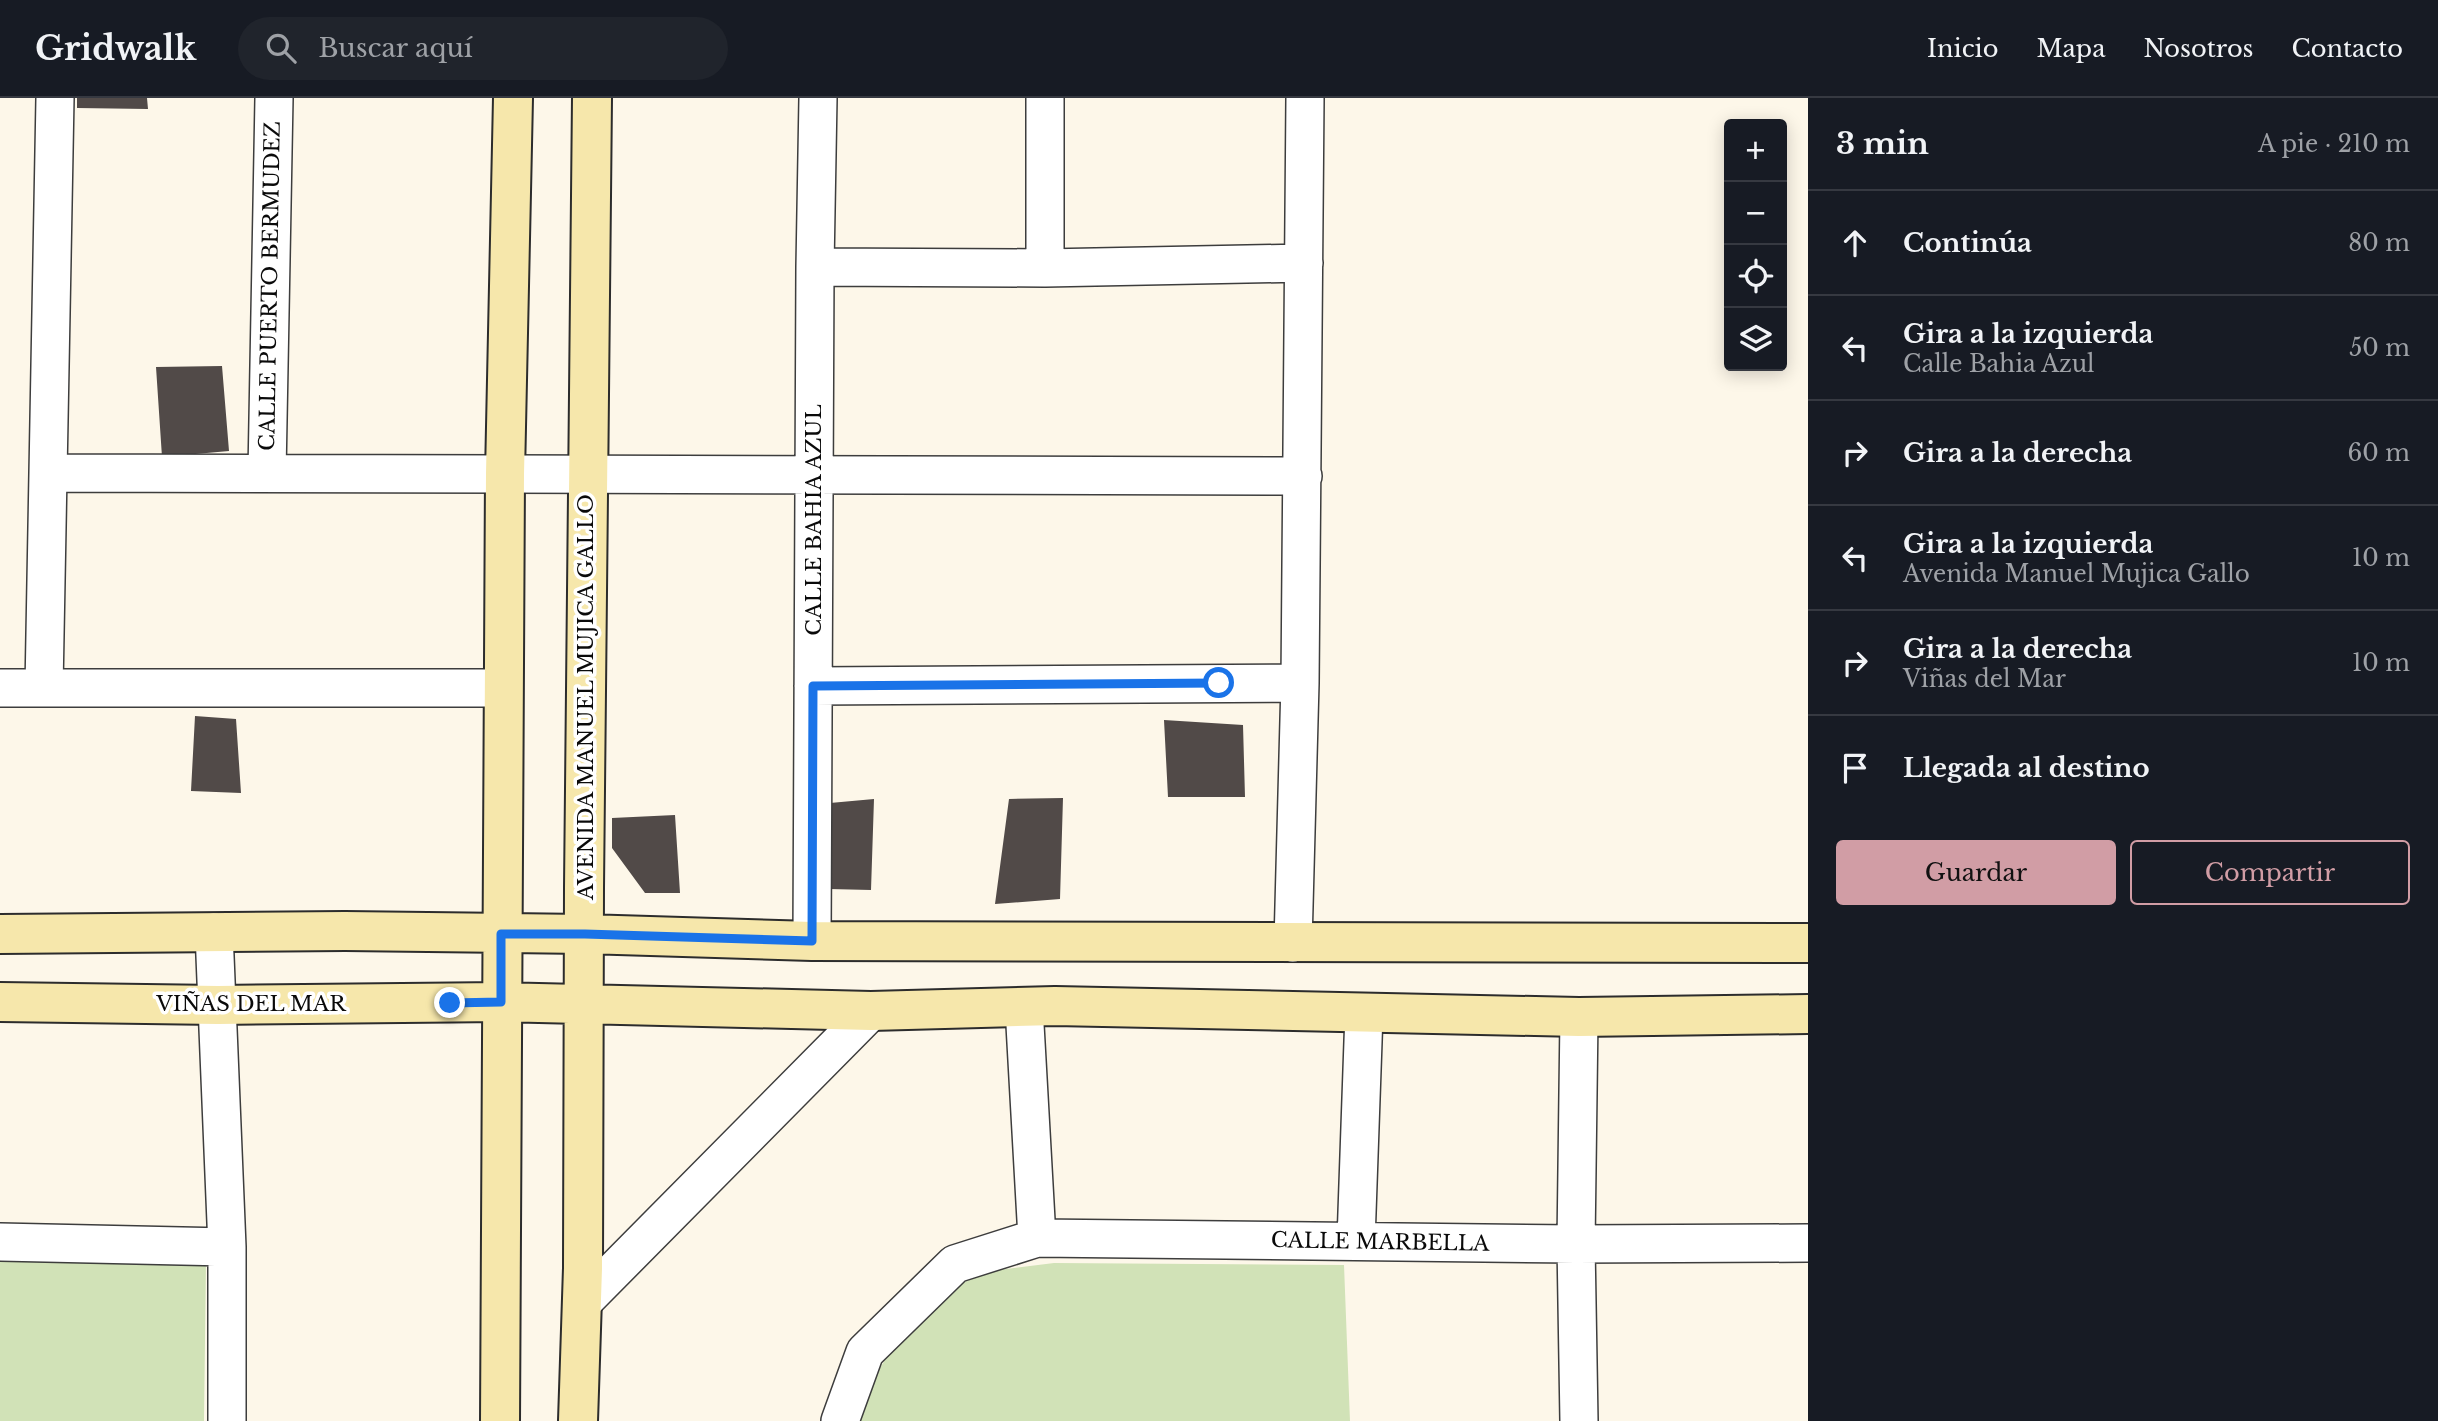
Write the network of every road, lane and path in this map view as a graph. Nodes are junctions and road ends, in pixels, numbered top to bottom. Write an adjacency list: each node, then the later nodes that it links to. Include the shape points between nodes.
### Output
1 (55, 98): 11 (street)
2 (274, 98): 12 (street, CALLE PUERTO BERMUDEZ)
3 (513, 98): 13 (street)
4 (592, 98): 14 (street, AVENIDA MANUEL MUJICA GALLO)
5 (818, 98): 9 (street, CALLE BAHIA AZUL)
6 (1045, 98): 10 (street)
7 (1305, 98): 8 (street)
8 (1304, 263): 10 (street); 16 (street)
9 (815, 267): 10 (street); 15 (street, CALLE BAHIA AZUL)
10 (1045, 268)
11 (48, 472): 12 (street); 20 (street)
12 (267, 473): 13 (street)
13 (505, 474): 14 (street); 21 (street)
14 (588, 474): 15 (street); 25 (street, AVENIDA MANUEL MUJICA GALLO)
15 (814, 475): 16 (street); 18 (street, CALLE BAHIA AZUL)
16 (1303, 477): 17 (street)
17 (1300, 683): 18 (street); 27 (street)
18 (813, 686): 26 (street, CALLE BAHIA AZUL)
19 (0, 688): 20 (street)
20 (44, 688): 21 (street)
21 (503, 688): 24 (street)
22 (214, 932): 23 (street); 24 (street); 32 (street)
23 (0, 933)
24 (501, 934): 25 (street); 30 (street)
25 (585, 934): 26 (street); 31 (street, AVENIDA MANUEL MUJICA GALLO)
26 (812, 941): 27 (street)
27 (1293, 943): 28 (street)
28 (1808, 943)
29 (0, 1002): 32 (street, VIÑAS DEL MAR)
30 (501, 1002): 31 (street, VIÑAS DEL MAR); 32 (street, VIÑAS DEL MAR); 46 (street)
31 (584, 1003): 34 (street, VIÑAS DEL MAR); 44 (street, AVENIDA MANUEL MUJICA GALLO)
32 (218, 1005): 43 (street)
33 (1024, 1007): 34 (street, VIÑAS DEL MAR); 35 (street, VIÑAS DEL MAR); 38 (street)
34 (871, 1011): 44 (street)
35 (1364, 1013): 37 (street, VIÑAS DEL MAR); 39 (street)
36 (1808, 1014): 37 (street, VIÑAS DEL MAR)
37 (1579, 1017): 42 (street)
38 (1037, 1238): 39 (street, CALLE MARBELLA); 48 (street, CALLE MARBELLA, via 956,1264 865,1352)
39 (1356, 1241): 42 (street, CALLE MARBELLA)
40 (0, 1242): 43 (street)
41 (1808, 1243): 42 (street, CALLE MARBELLA)
42 (1576, 1244): 49 (street)
43 (227, 1247): 45 (street)
44 (582, 1303): 47 (street, AVENIDA MANUEL MUJICA GALLO)
45 (227, 1421)
46 (500, 1421)
47 (578, 1421)
48 (840, 1421)
49 (1578, 1421)

